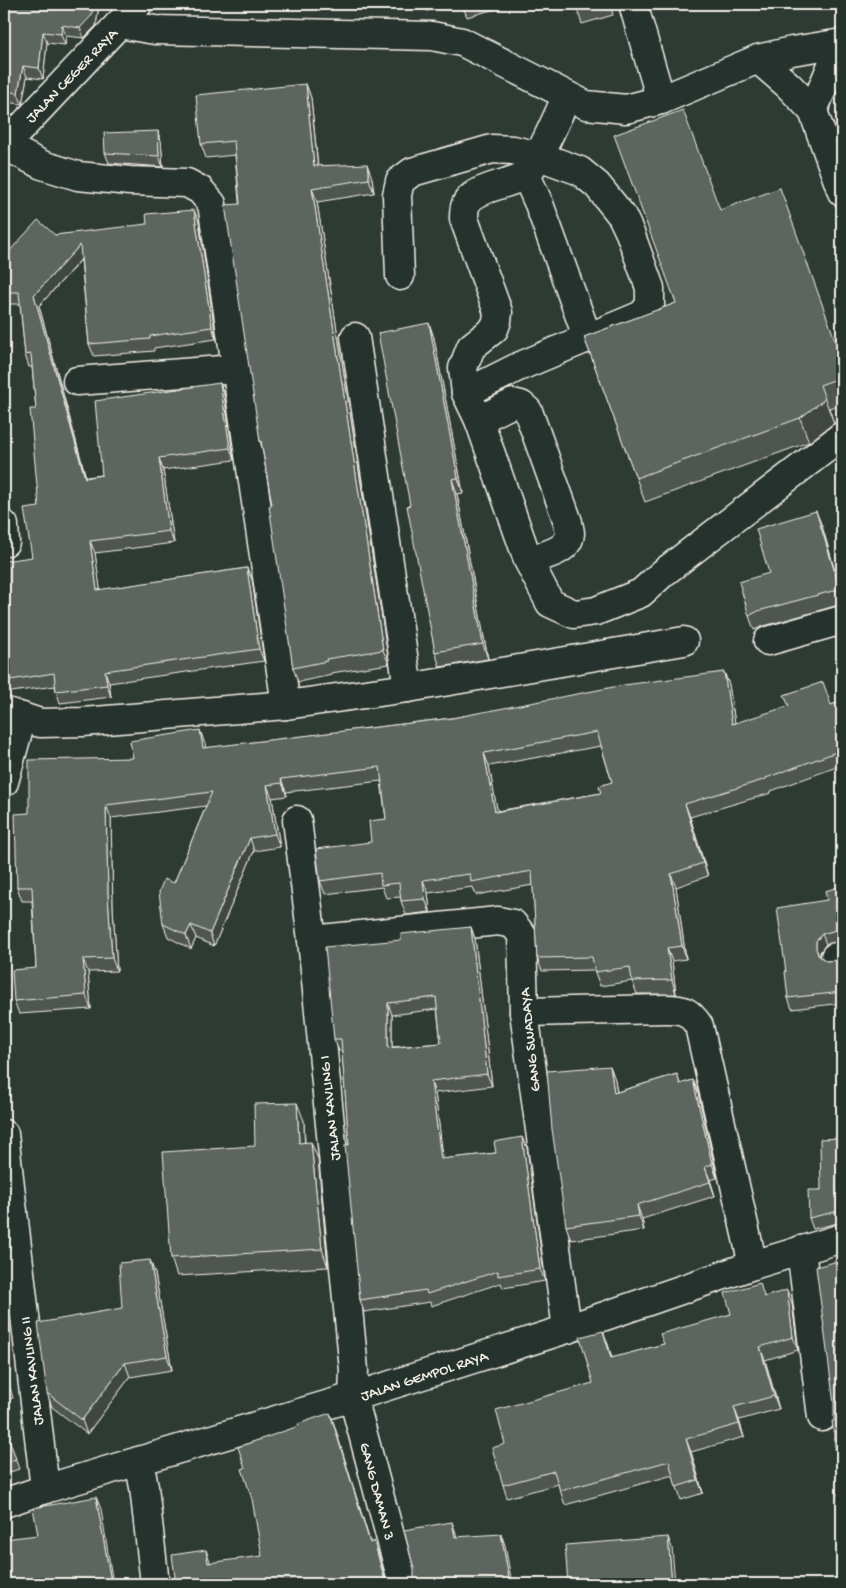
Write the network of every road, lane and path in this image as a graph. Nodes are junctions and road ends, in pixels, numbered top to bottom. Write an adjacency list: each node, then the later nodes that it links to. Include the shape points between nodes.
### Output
1 (138, 4): 3 (street, JALAN CEGER RAYA)
2 (634, 4): 7 (street)
3 (119, 24): 6 (street, via 156,30 432,36 462,42); 9 (street, JALAN CEGER RAYA)
4 (842, 43): 5 (street); 8 (street)
5 (758, 59): 7 (street); 8 (street)
6 (567, 96): 7 (street, via 586,106 626,109); 10 (street)
7 (661, 100)
8 (813, 111): 11 (street)
9 (4, 145): 15 (street, via 42,165 78,176 130,182 187,183 200,190 212,204)
10 (532, 165): 12 (street, via 513,150 492,149 412,172 400,181 397,195); 14 (street, via 539,204); 14 (street, via 580,171 597,186 622,216 650,288 650,304 642,315); 17 (street, via 469,199 465,207 464,219 498,312 494,329 471,346 463,368)
11 (842, 192)
12 (400, 276)
13 (355, 337): 24 (street)
14 (588, 339): 17 (street, via 518,367)
15 (235, 369): 16 (street); 25 (street)
16 (77, 381)
17 (466, 393): 18 (street)
18 (478, 420): 20 (street); 20 (street, via 513,403 528,411 561,503 570,534 566,544 556,551)
19 (842, 436): 20 (street, via 641,593 596,610 574,614 550,604)
20 (528, 560)
21 (842, 620): 23 (street)
22 (684, 641): 24 (street)
23 (768, 641)
24 (408, 688): 25 (street)
25 (286, 705): 26 (street, via 83,722 40,722)
26 (13, 714): 27 (street)
27 (4, 782)
28 (296, 820): 29 (street, JALAN KAVLING I)
29 (312, 940): 30 (street, GANG SWADAYA, via 498,921 513,924 522,935); 36 (street, JALAN KAVLING I, via 354,1370)
30 (524, 1012): 34 (street, via 679,1009 691,1014 699,1026); 35 (street, GANG SWADAYA)
31 (4, 1134): 39 (street, JALAN KAVLING II)
32 (842, 1238): 33 (street, JALAN GEMPOL RAYA)
33 (801, 1250): 34 (street, JALAN GEMPOL RAYA); 37 (street)
34 (753, 1264): 35 (street, JALAN GEMPOL RAYA)
35 (567, 1329): 36 (street, JALAN GEMPOL RAYA)
36 (353, 1397): 38 (street, JALAN GEMPOL RAYA); 42 (street, GANG DAMAN 3)
37 (822, 1417)
38 (139, 1461): 39 (street, JALAN GEMPOL RAYA); 41 (street)
39 (45, 1489): 40 (street, JALAN GEMPOL RAYA)
40 (4, 1503)
41 (155, 1584)
42 (403, 1584)

